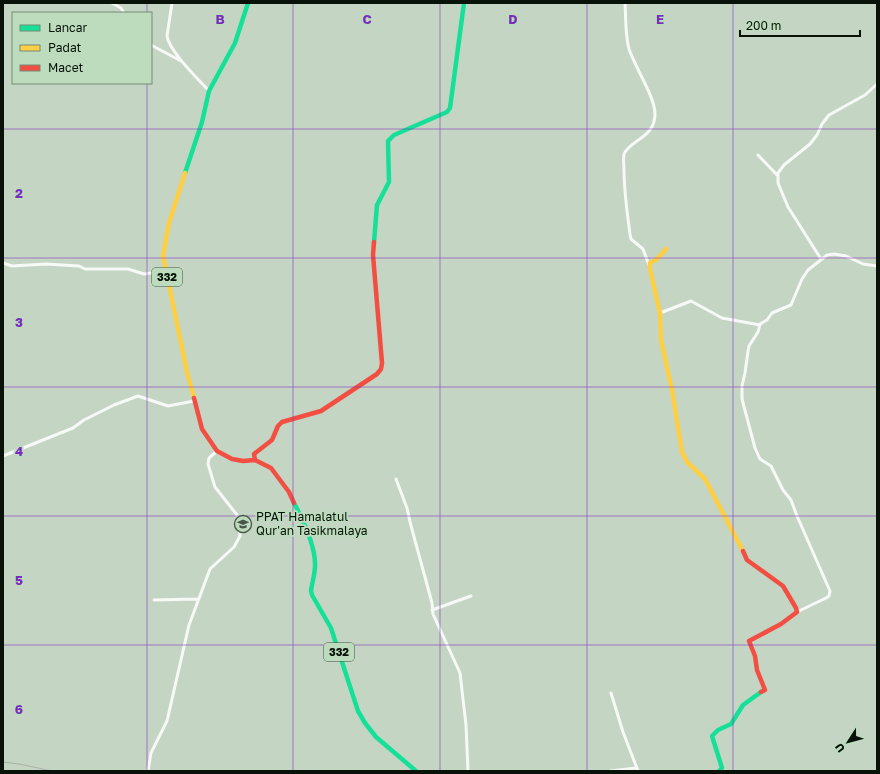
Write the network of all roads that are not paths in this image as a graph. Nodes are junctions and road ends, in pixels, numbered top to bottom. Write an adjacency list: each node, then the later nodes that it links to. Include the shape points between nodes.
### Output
1 (112, 3): 6 (street)
2 (172, 3): 8 (street, via 168,39)
3 (248, 3): 10 (street, 332, via 235,43)
4 (464, 3): 24 (street, via 450,108 447,112 394,135 388,141 389,182 377,205 373,255 381,369 363,384 320,411 282,422 272,440 254,454)
5 (625, 3): 17 (street, via 629,48 655,113 649,131 628,149 624,157 624,185 631,239 643,249)
6 (123, 12)
7 (152, 46): 8 (street)
8 (183, 62): 10 (street)
9 (877, 84): 12 (street, via 865,95 829,115 810,144 784,165)
10 (209, 91): 18 (street, 332, via 165,242 163,256)
11 (758, 155): 12 (street)
12 (778, 176): 14 (street, via 788,207)
13 (666, 249): 17 (street, via 650,263)
14 (821, 259): 16 (street, via 834,254); 20 (street, via 802,279 791,305 772,313)
15 (3, 263): 18 (street, via 12,266 46,264 79,266 85,269 128,269 144,274)
16 (877, 266)
17 (650, 269): 19 (street)
18 (166, 271): 21 (street, 332)
19 (660, 313): 20 (street, via 691,301 722,318); 30 (street, via 661,340 684,457 708,484 747,560 783,586)
20 (760, 325): 30 (street, via 749,346 742,399 760,459 771,466 791,500 830,591 826,598)
21 (194, 401): 22 (street, 332, via 202,430); 23 (street, via 168,406 138,396 114,405 73,428)
22 (216, 451): 24 (street, 332, via 232,460); 27 (street, via 209,458 208,464 215,487 237,515 240,536 234,547 210,570)
23 (3, 456)
24 (255, 460): 34 (street, 332, via 270,468 289,492 301,515 314,553 312,595 331,628 358,711 368,729)
25 (396, 479): 29 (street, via 407,508)
26 (471, 596): 29 (street)
27 (199, 599): 28 (street); 33 (street, via 189,625 168,721 151,753)
28 (154, 600)
29 (432, 610): 35 (street, via 460,676)
30 (797, 612): 37 (street, via 790,619 749,641 764,690 740,709 733,722 715,731 712,736 722,768)
31 (611, 693): 32 (street)
32 (637, 769): 36 (street)
33 (148, 771)
34 (416, 771)
35 (468, 771)
36 (610, 771)
37 (719, 771)

